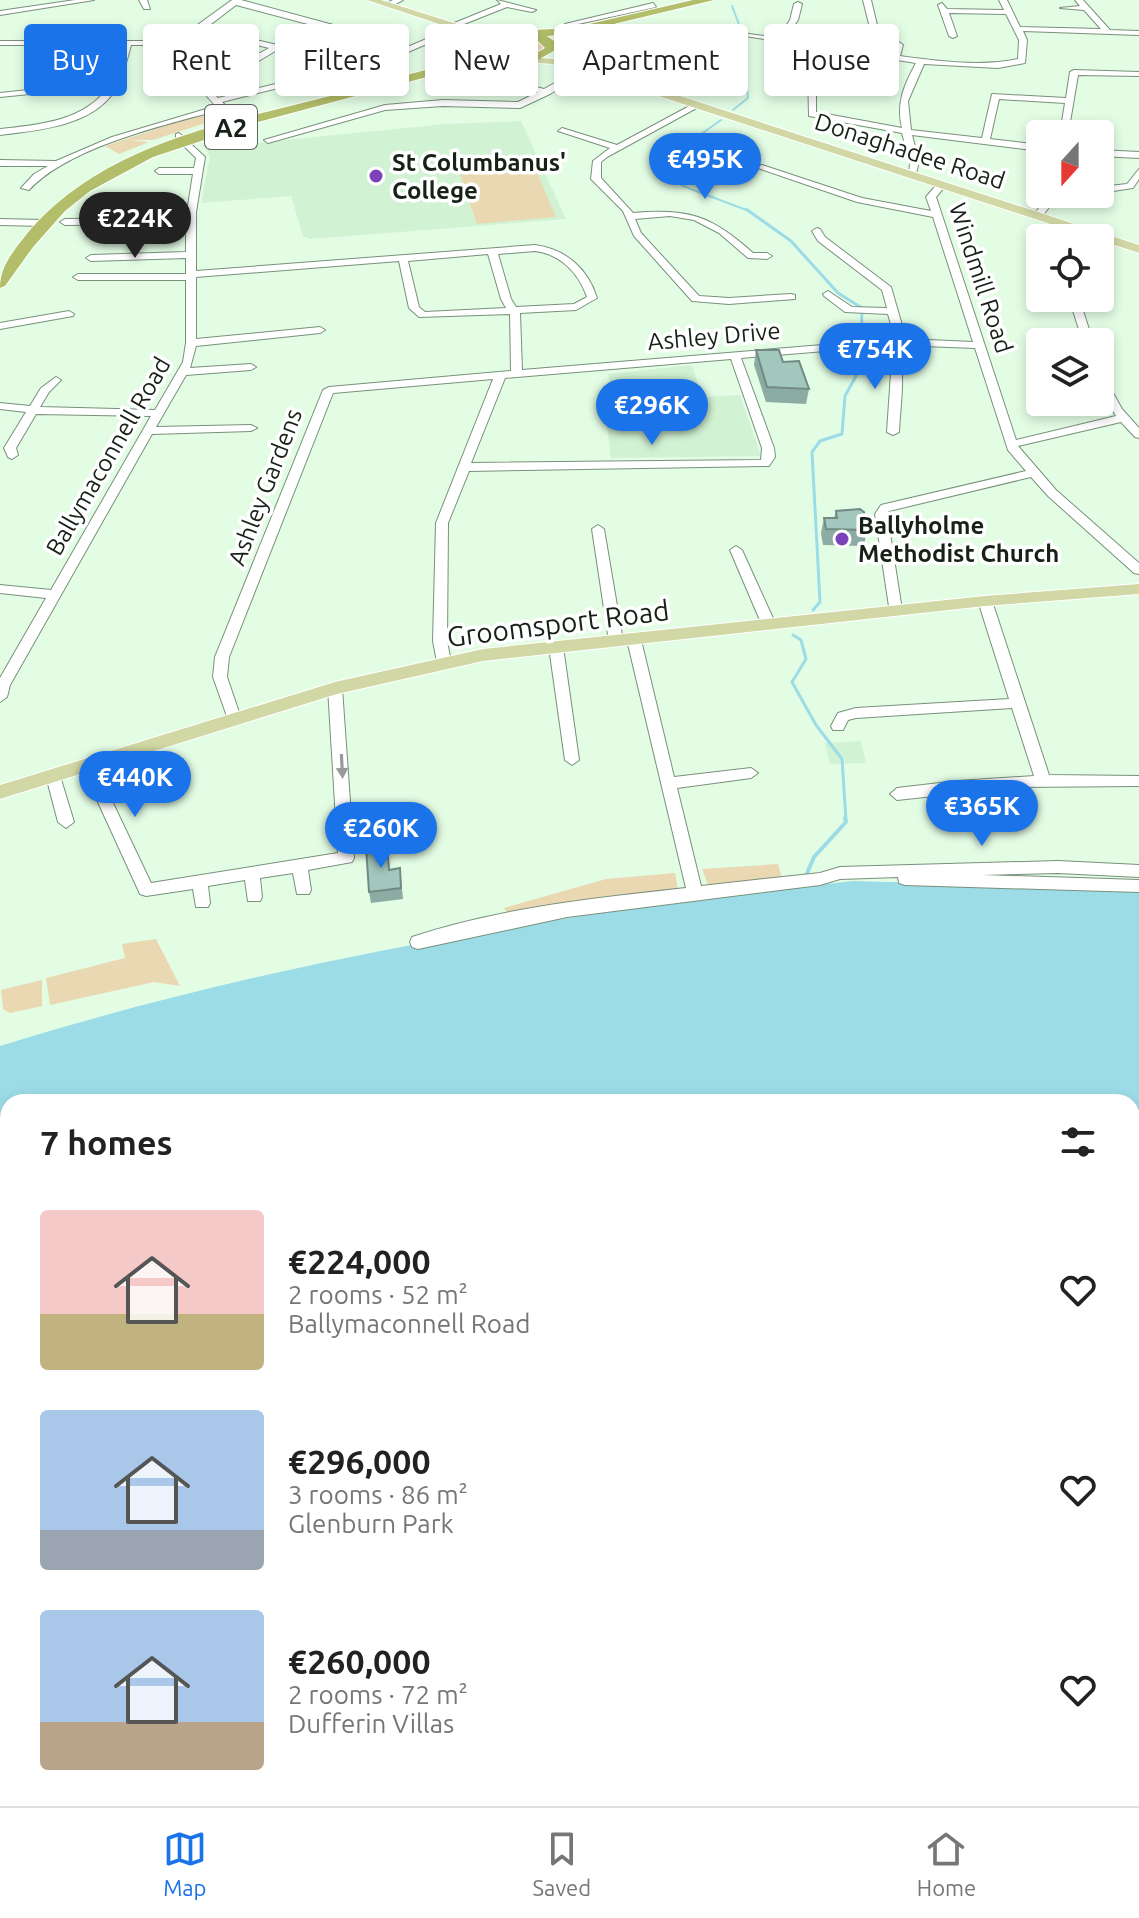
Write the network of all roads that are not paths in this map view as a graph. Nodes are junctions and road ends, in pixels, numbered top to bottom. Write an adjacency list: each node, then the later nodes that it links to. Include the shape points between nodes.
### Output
1 (90, 0): 17 (street)
2 (372, 0): 11 (main road)
3 (399, 0): 11 (street)
4 (867, 0): 26 (street)
5 (1003, 0): 16 (street)
6 (1079, 0): 14 (street)
7 (236, 1): 20 (street); 21 (street)
8 (504, 2): 15 (street); 18 (street)
9 (714, 2): 29 (highway, A2, via 572,31); 39 (highway, A2, via 574,37)
10 (646, 4): 24 (street)
11 (387, 5): 22 (main road)
12 (787, 6): 25 (street, via 798,6)
13 (1064, 8): 14 (street)
14 (1085, 8): 28 (street)
15 (532, 10)
16 (1010, 12): 27 (street); 32 (street, via 943,7)
17 (0, 13)
18 (484, 15): 19 (street); 23 (street)
19 (496, 19)
20 (204, 24)
21 (320, 24)
22 (447, 24)
23 (463, 24)
24 (569, 24)
25 (791, 24)
26 (873, 24)
27 (1018, 29): 28 (street); 43 (street, via 1024,58 1016,64)
28 (1107, 31): 30 (street)
29 (538, 33)
30 (1139, 33)
31 (749, 36): 34 (street)
32 (953, 36)
33 (538, 37): 39 (highway)
34 (764, 38)
35 (0, 43): 36 (street)
36 (24, 43)
37 (128, 44): 38 (street)
38 (143, 44)
39 (551, 48): 40 (main road); 41 (highway, A2)
40 (554, 51)
41 (538, 55)
42 (899, 58): 43 (street)
43 (921, 61): 63 (street, via 906,90)
44 (425, 70): 61 (highway, A2)
45 (1139, 74): 57 (street, via 1076,70)
46 (425, 75): 61 (highway, A2)
47 (275, 88): 58 (street)
48 (554, 88): 51 (street)
49 (538, 90): 51 (street)
50 (24, 92): 52 (street)
51 (547, 92): 66 (street, via 520,105 385,108)
52 (0, 95)
53 (104, 96): 64 (street, via 77,115)
54 (212, 96): 58 (street)
55 (668, 96): 59 (main road, Donaghadee Road)
56 (812, 96): 63 (street, via 812,114)
57 (1067, 101): 60 (street); 67 (street, via 995,96)
58 (218, 104): 61 (street); 73 (street)
59 (698, 105): 69 (street); 78 (main road, Donaghadee Road)
60 (1065, 120)
61 (237, 122): 65 (highway, A2)
62 (562, 131): 69 (street)
63 (906, 131): 67 (street); 78 (street, via 916,164)
64 (0, 132)
65 (181, 139): 76 (street, via 198,150); 91 (highway, A2, via 99,179)
66 (268, 140)
67 (985, 143): 68 (street)
68 (1026, 147)
69 (619, 148): 86 (street, via 597,161 594,170 596,179)
70 (1114, 154): 71 (street)
71 (1139, 155)
72 (0, 163): 73 (street)
73 (55, 163): 81 (street, via 31,177)
74 (759, 167): 85 (street, via 860,200)
75 (159, 171): 76 (street)
76 (199, 171): 88 (street, Ballymaconnell Road)
77 (1139, 172): 80 (street)
78 (912, 175): 79 (main road, Donaghadee Road)
79 (941, 185): 85 (street, Windmill Road, via 931,197); 87 (main road, Donaghadee Road)
80 (1130, 186): 82 (street); 83 (street)
81 (26, 188)
82 (1114, 188)
83 (1139, 198)
84 (1044, 208): 87 (street)
85 (937, 215): 114 (street, Windmill Road)
86 (632, 216): 98 (street, via 698,217 719,227 751,256); 106 (street, via 637,234 696,299)
87 (1038, 216): 92 (main road, Donaghadee Road)
88 (191, 221): 90 (street); 97 (street, Ballymaconnell Road)
89 (0, 222): 91 (street)
90 (65, 222)
91 (38, 223): 101 (highway, A2); 104 (highway, A2)
92 (1062, 224)
93 (817, 231): 108 (street, via 882,283)
94 (1114, 241): 95 (main road, Donaghadee Road)
95 (1139, 249)
96 (492, 251): 100 (street); 107 (street); 107 (street, via 554,250 592,292 592,298 576,307)
97 (190, 255): 99 (street); 102 (street, Ballymaconnell Road)
98 (767, 256)
99 (91, 258)
100 (403, 258): 102 (street); 107 (street, via 414,308 423,315)
101 (0, 264)
102 (191, 276): 103 (street); 113 (street, Ballymaconnell Road)
103 (78, 277)
104 (0, 283)
105 (828, 294): 108 (street, via 849,310)
106 (791, 297)
107 (511, 309): 118 (street)
108 (893, 311): 112 (street)
109 (69, 314): 110 (street)
110 (0, 326)
111 (320, 330): 113 (street)
112 (895, 342): 114 (street, Ashley Drive); 115 (street, Ashley Drive); 128 (street)
113 (191, 343): 117 (street, Ballymaconnell Road)
114 (980, 345): 130 (street, Windmill Road)
115 (735, 356): 118 (street, Ashley Drive); 132 (street, via 768,448 765,463)
116 (244, 365): 117 (street)
117 (183, 372): 124 (street, Ballymaconnell Road)
118 (517, 375): 119 (street, Ashley Drive)
119 (500, 376): 132 (street); 149 (street, Ashley Gardens, via 329,390 222,657 220,677)
120 (56, 380): 123 (street)
121 (1114, 402): 125 (street)
122 (0, 406): 123 (street)
123 (34, 409): 124 (street); 131 (street, via 10,448)
124 (159, 413): 127 (street, Ballymaconnell Road)
125 (1124, 418): 129 (street); 130 (street)
126 (251, 428): 127 (street)
127 (150, 431): 139 (street, Ballymaconnell Road)
128 (893, 432)
129 (1139, 435)
130 (1012, 444): 133 (street, Windmill Road)
131 (12, 455)
132 (466, 467): 145 (street, via 440,536)
133 (1032, 473): 136 (street, Windmill Road); 141 (street, via 885,508 881,514)
134 (598, 529): 143 (street)
135 (736, 550): 142 (street)
136 (1139, 570)
137 (0, 589): 139 (street)
138 (1139, 589): 140 (main road, Groomsport Road)
139 (54, 595): 147 (street, Ballymaconnell Road)
140 (985, 601): 141 (main road, Groomsport Road); 148 (street)
141 (895, 610): 142 (main road, Groomsport Road)
142 (769, 625): 143 (main road, Groomsport Road)
143 (625, 640): 144 (main road, Groomsport Road); 157 (street)
144 (556, 647): 145 (main road, Groomsport Road); 151 (street)
145 (444, 662): 146 (main road, Groomsport Road)
146 (335, 688): 149 (main road, Groomsport Road); 161 (street, one-way to 161, via 346,858)
147 (0, 697)
148 (1018, 703): 150 (street, via 856,713 843,717); 155 (street)
149 (234, 718): 152 (main road, Groomsport Road)
150 (838, 726)
151 (572, 760)
152 (88, 765): 154 (main road, Groomsport Road); 165 (street, via 146,890)
153 (751, 773): 157 (street)
154 (53, 776): 158 (main road, Groomsport Road); 160 (street)
155 (1042, 778): 156 (street); 159 (street)
156 (1139, 781)
157 (670, 783): 168 (street)
158 (0, 792)
159 (897, 794)
160 (66, 822)
161 (300, 865): 164 (street); 167 (street)
162 (1139, 871): 163 (street, via 1058,867)
163 (868, 872): 166 (street, via 888,879); 168 (street)
164 (252, 873): 165 (street); 169 (street)
165 (200, 881): 170 (street)
166 (1139, 886)
167 (303, 890)
168 (695, 893): 171 (street, via 486,924)
169 (254, 897)
170 (202, 903)
171 (418, 942)

